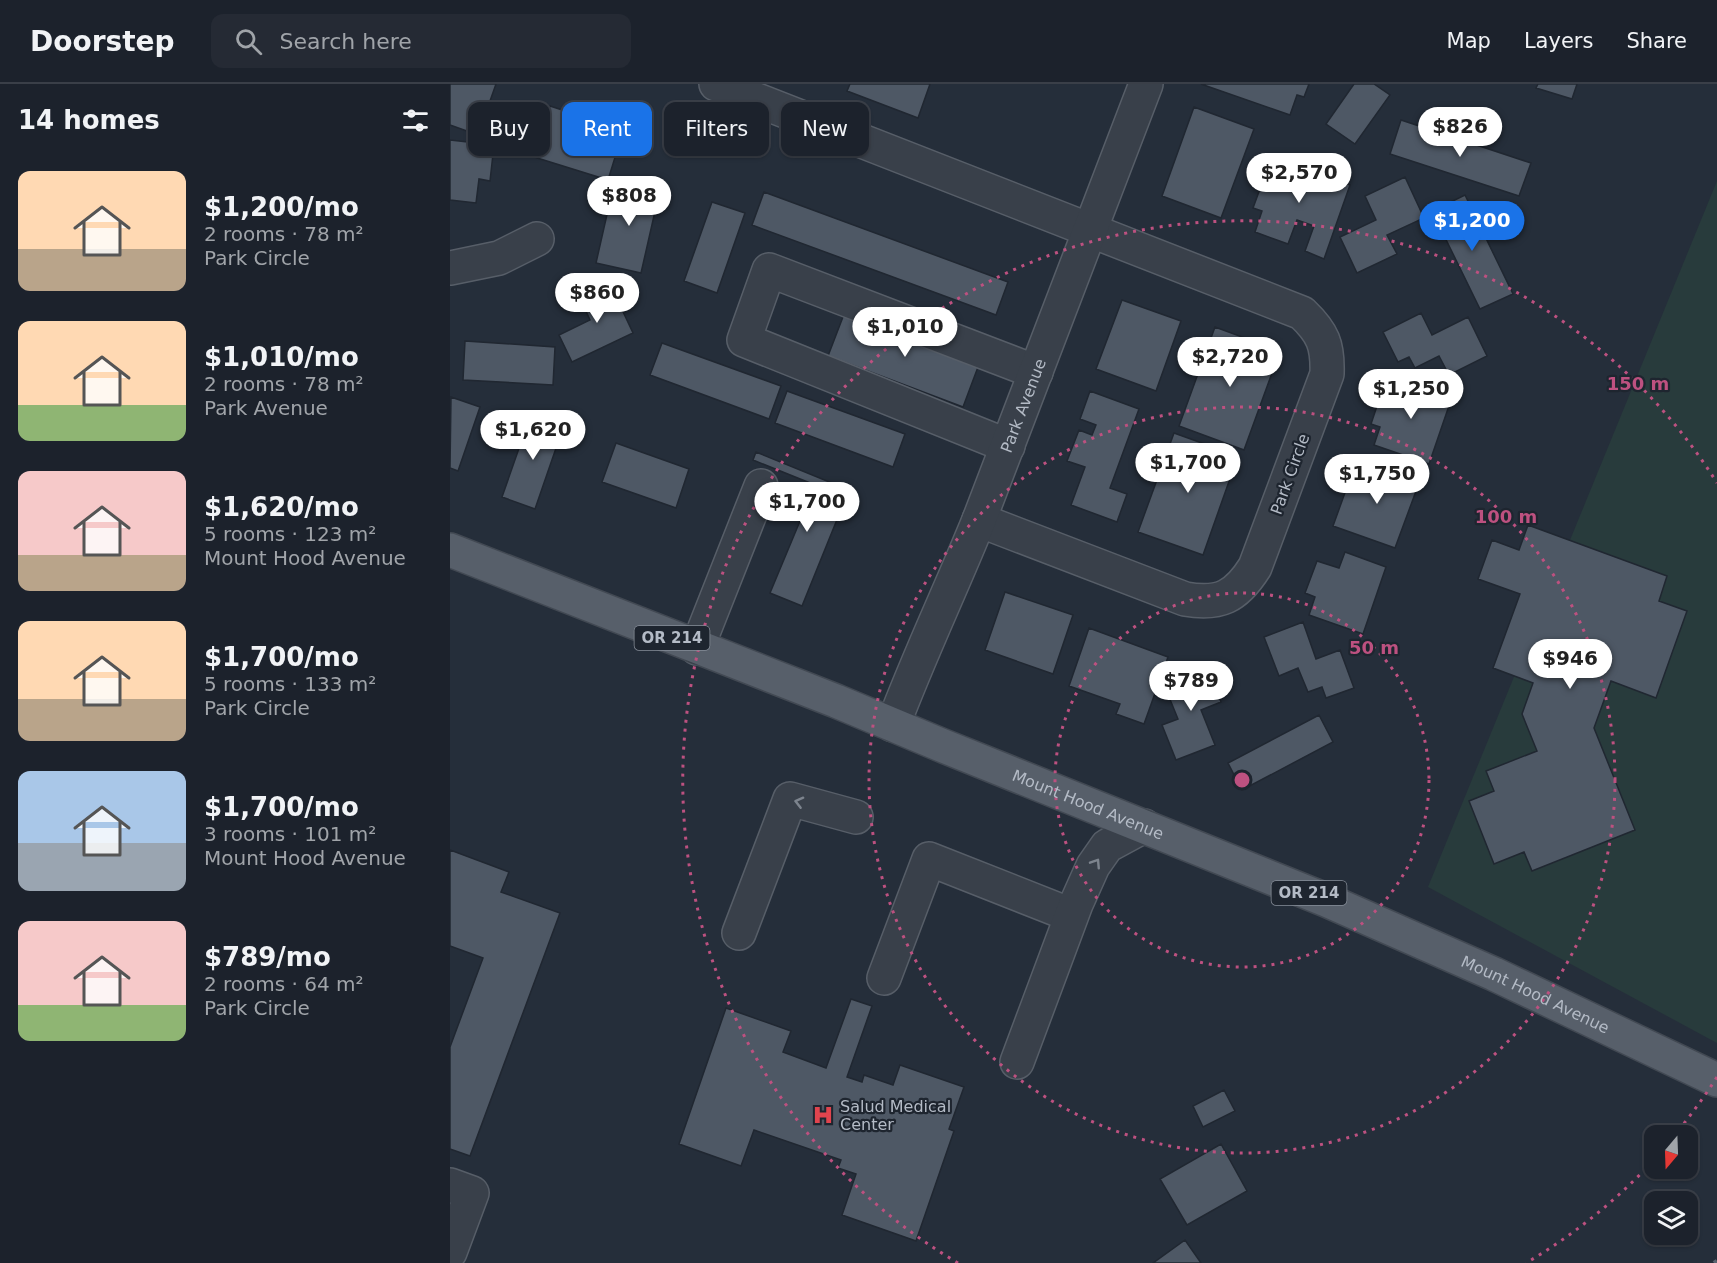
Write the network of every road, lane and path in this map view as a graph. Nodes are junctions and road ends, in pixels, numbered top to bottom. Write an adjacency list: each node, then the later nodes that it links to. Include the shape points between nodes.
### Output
1 (716, 84): 3 (street, Park Circle)
2 (1146, 84): 3 (street, Park Avenue)
3 (1091, 230): 6 (street, Park Avenue); 9 (street, Park Circle, via 1302,313 1317,327 1324,341 1327,374 1255,567 1245,583 1216,601 1185,599)
4 (537, 238): 5 (street, via 499,258)
5 (450, 267)
6 (1036, 372): 7 (street, Park Avenue); 7 (street, via 769,270 744,340)
7 (1008, 446): 9 (street, Park Avenue)
8 (761, 486): 11 (street)
9 (980, 520): 12 (street, Park Avenue)
10 (450, 550): 11 (main road, Mount Hood Avenue / OR 214)
11 (697, 648): 12 (main road, Mount Hood Avenue / OR 214)
12 (893, 725): 14 (main road, Mount Hood Avenue / OR 214)
13 (855, 817): 16 (street, one-way to 16, via 790,799)
14 (1144, 826): 15 (street, one-way to 14, via 1107,846); 19 (main road, Mount Hood Avenue / OR 214, via 1484,970)
15 (1071, 915): 17 (street, via 929,858); 18 (street)
16 (739, 933)
17 (884, 978)
18 (1017, 1062)
19 (1717, 1080)
20 (450, 1185): 21 (street, via 472,1193)
21 (450, 1252)

